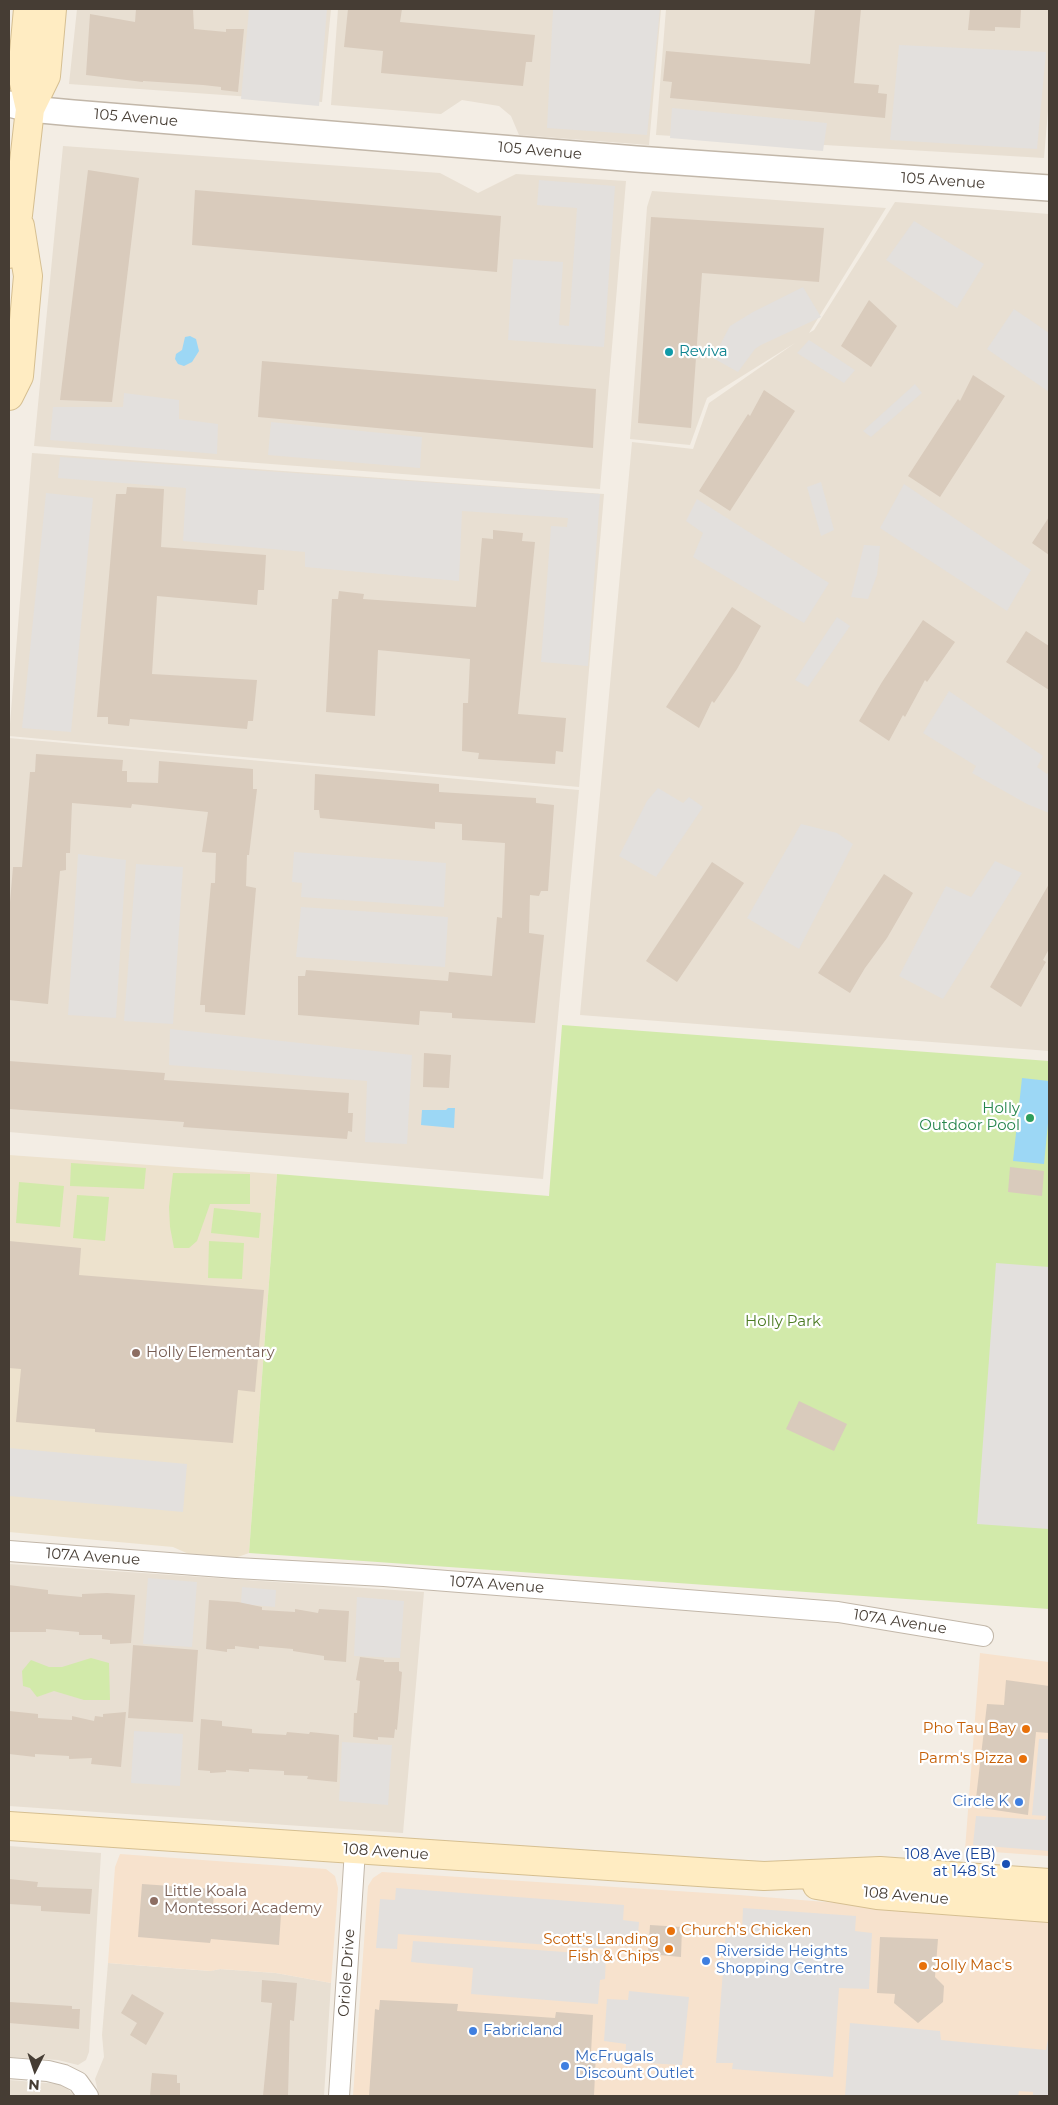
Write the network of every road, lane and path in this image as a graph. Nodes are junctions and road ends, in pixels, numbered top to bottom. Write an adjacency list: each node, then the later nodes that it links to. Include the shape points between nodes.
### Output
1 (28, 9): 3 (main road)
2 (52, 9): 3 (main road, via 46,76)
3 (16, 108): 4 (street, 105 Avenue, via 636,159); 5 (main road)
4 (1049, 188)
5 (18, 215): 6 (main road); 7 (main road, via 28,276 19,376)
6 (9, 254)
7 (9, 396)
8 (9, 1551): 9 (street, 107A Avenue, via 384,1576 838,1612)
9 (983, 1636)
10 (9, 1826): 11 (main road, 108 Avenue)
11 (356, 1850): 12 (main road, 108 Avenue); 17 (street, Oriole Drive)
12 (764, 1876): 13 (main road, 108 Avenue, via 880,1871); 14 (main road, 108 Avenue, via 878,1895)
13 (1049, 1883)
14 (1049, 1908)
15 (9, 2068): 16 (street, via 64,2074 78,2082)
16 (88, 2096)
17 (339, 2096)

